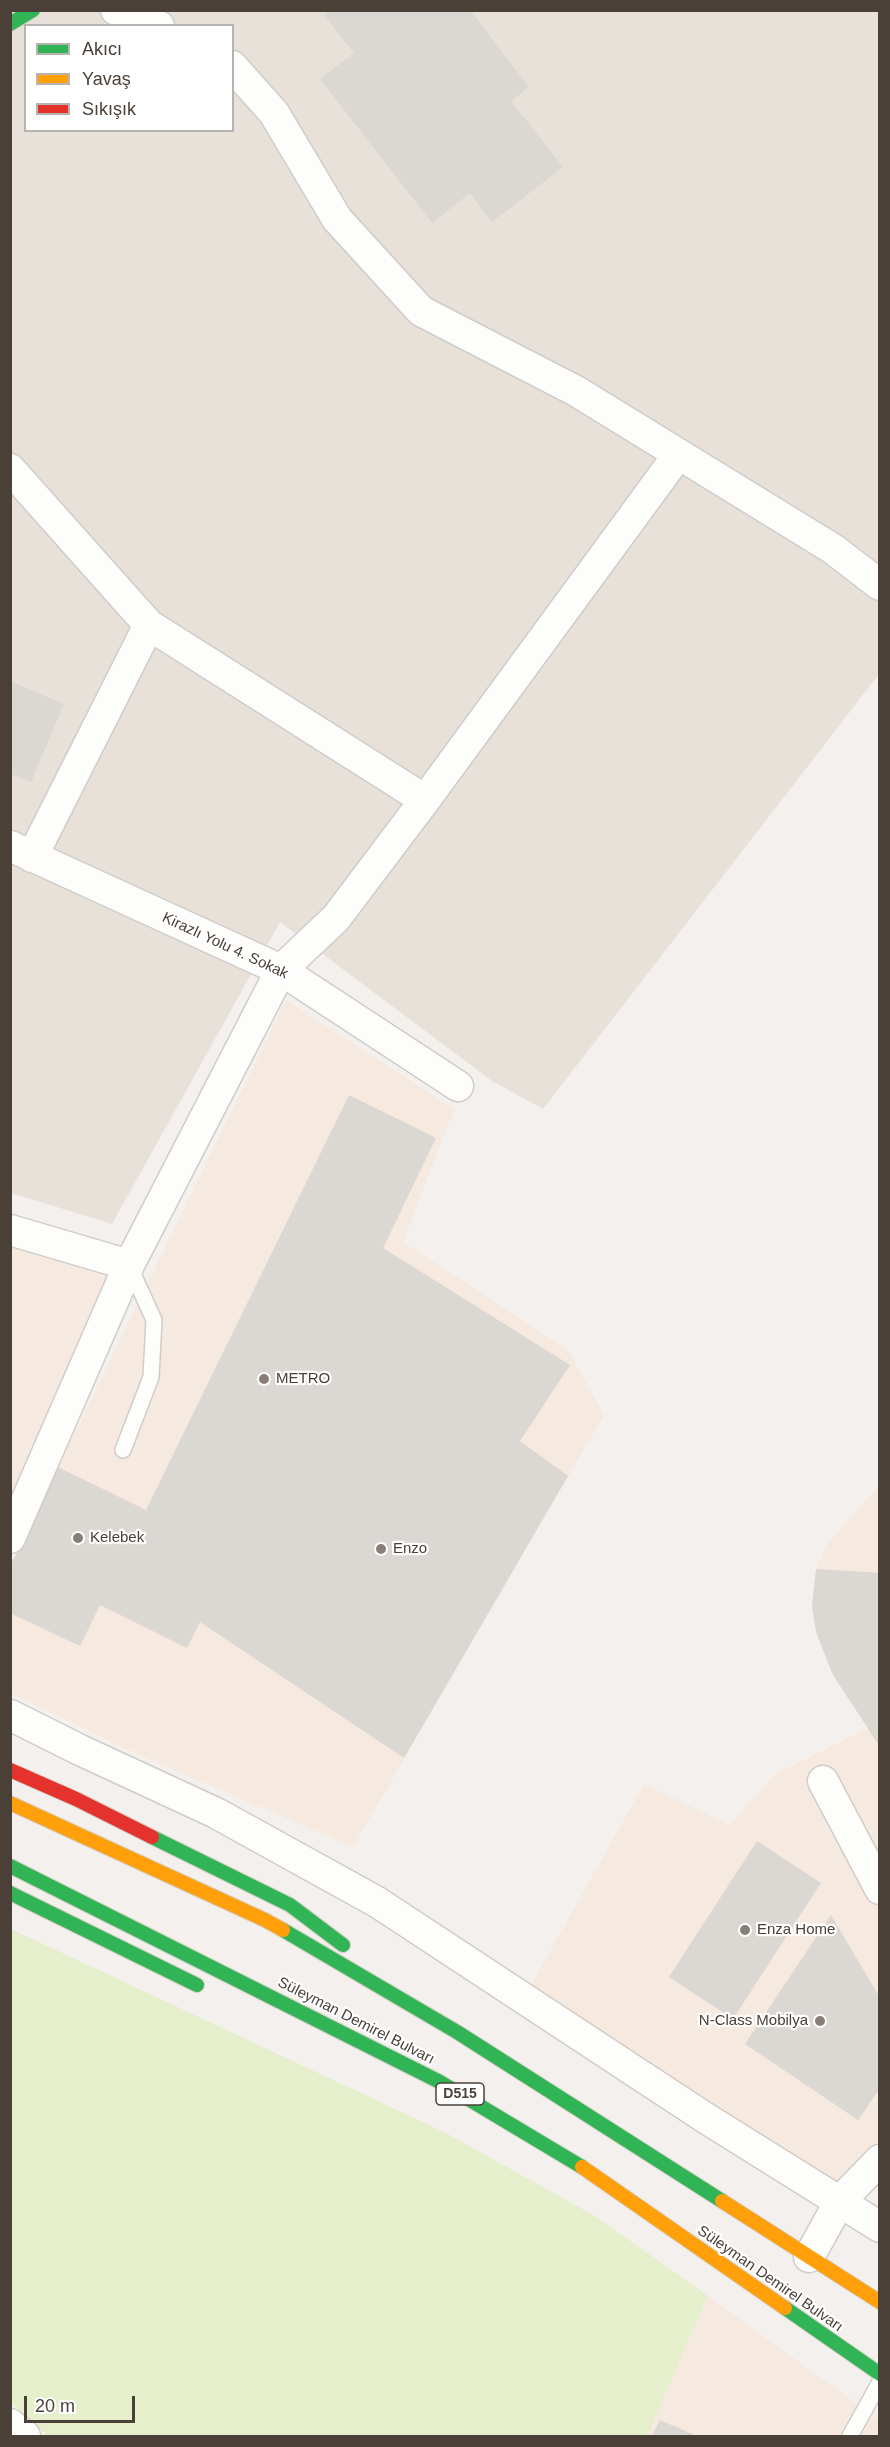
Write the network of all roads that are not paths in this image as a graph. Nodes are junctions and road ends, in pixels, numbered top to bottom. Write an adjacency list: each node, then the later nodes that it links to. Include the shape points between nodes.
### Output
1 (33, 10): 3 (main road)
2 (116, 10): 4 (street)
3 (10, 24)
4 (154, 24)
5 (234, 68): 6 (street, via 274,113 337,219 421,311 576,391)
6 (678, 455): 8 (street, via 833,549); 10 (street)
7 (10, 470): 9 (street)
8 (879, 585)
9 (149, 625): 10 (street); 11 (street)
10 (425, 800): 12 (street, via 336,918)
11 (21, 852): 12 (street, Kirazlı Yolu 4. Sokak)
12 (281, 970): 13 (street, Kirazlı Yolu 4. Sokak); 15 (street)
13 (458, 1086)
14 (10, 1230): 15 (street)
15 (129, 1265): 16 (lane, via 154,1320 151,1377); 17 (street)
16 (123, 1450)
17 (10, 1538)
18 (10, 1715): 30 (street, via 216,1813 377,1902 704,2117)
19 (10, 1770): 26 (main road, via 290,1905)
20 (823, 1781): 23 (street)
21 (10, 1803): 26 (main road, via 265,1920)
22 (10, 1866): 28 (main road, Süleyman Demirel Bulvarı / D515)
23 (879, 1889)
24 (10, 1893): 25 (main road)
25 (207, 1990)
26 (457, 2032): 32 (main road)
27 (317, 2035): 28 (main road)
28 (440, 2082): 34 (main road, Süleyman Demirel Bulvarı / D515, via 584,2168)
29 (879, 2160): 30 (street)
30 (840, 2201): 31 (street); 32 (street)
31 (879, 2227)
32 (809, 2257): 33 (main road)
33 (879, 2302)
34 (879, 2374)
35 (879, 2382): 38 (lane)
36 (10, 2424): 37 (street)
37 (25, 2436)
38 (850, 2436)

